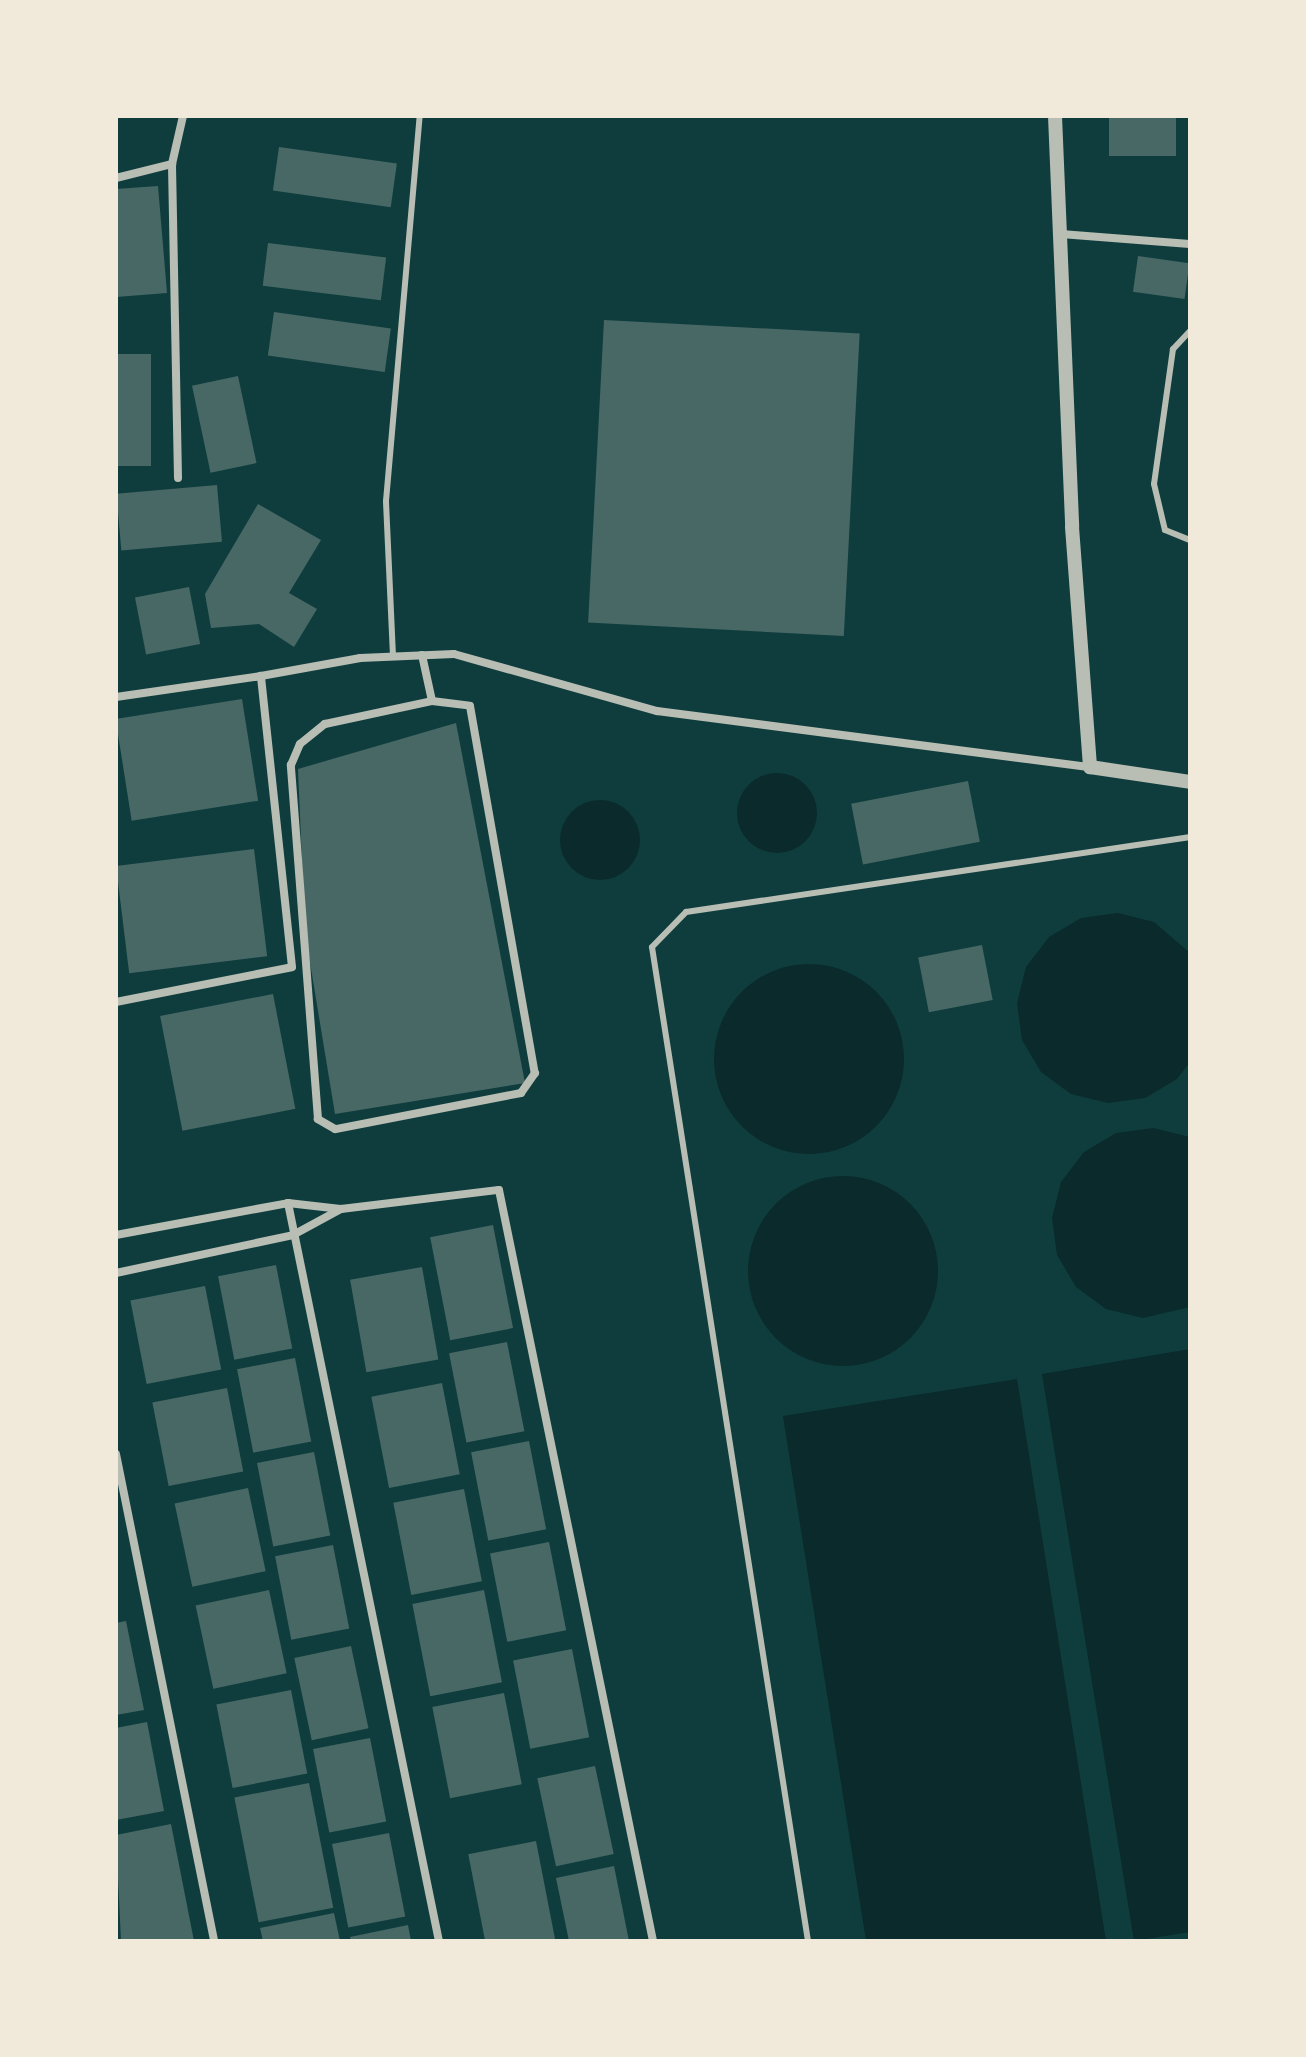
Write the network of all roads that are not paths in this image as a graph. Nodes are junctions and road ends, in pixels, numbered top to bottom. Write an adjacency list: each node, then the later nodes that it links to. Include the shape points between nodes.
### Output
1 (183, 116): 4 (street)
2 (420, 116): 12 (lane, via 386,501)
3 (1055, 116): 6 (street)
4 (172, 164): 5 (street); 9 (street)
5 (116, 178)
6 (1061, 234): 7 (street); 16 (street, via 1073,542)
7 (1190, 244)
8 (1190, 331): 10 (lane, via 1173,349 1154,484 1165,530)
9 (178, 478)
10 (1190, 540)
11 (422, 655): 12 (street); 15 (street); 16 (street, via 454,654 657,711)
12 (393, 656): 13 (street)
13 (261, 676): 14 (street); 19 (street, via 292,967)
14 (116, 697)
15 (432, 701): 15 (street, via 470,706 535,1073 521,1093 335,1129 318,1119 291,765 300,744 325,724)
16 (1090, 767): 17 (street)
17 (1190, 782)
18 (1190, 837): 29 (lane, via 686,912 652,947)
19 (116, 1002)
20 (288, 1203): 21 (street); 22 (street); 23 (street)
21 (341, 1209): 23 (street); 28 (street, via 499,1190)
22 (116, 1235)
23 (293, 1235): 24 (street); 27 (street)
24 (116, 1273)
25 (116, 1454): 26 (street)
26 (214, 1941)
27 (439, 1941)
28 (653, 1941)
29 (808, 1941)

